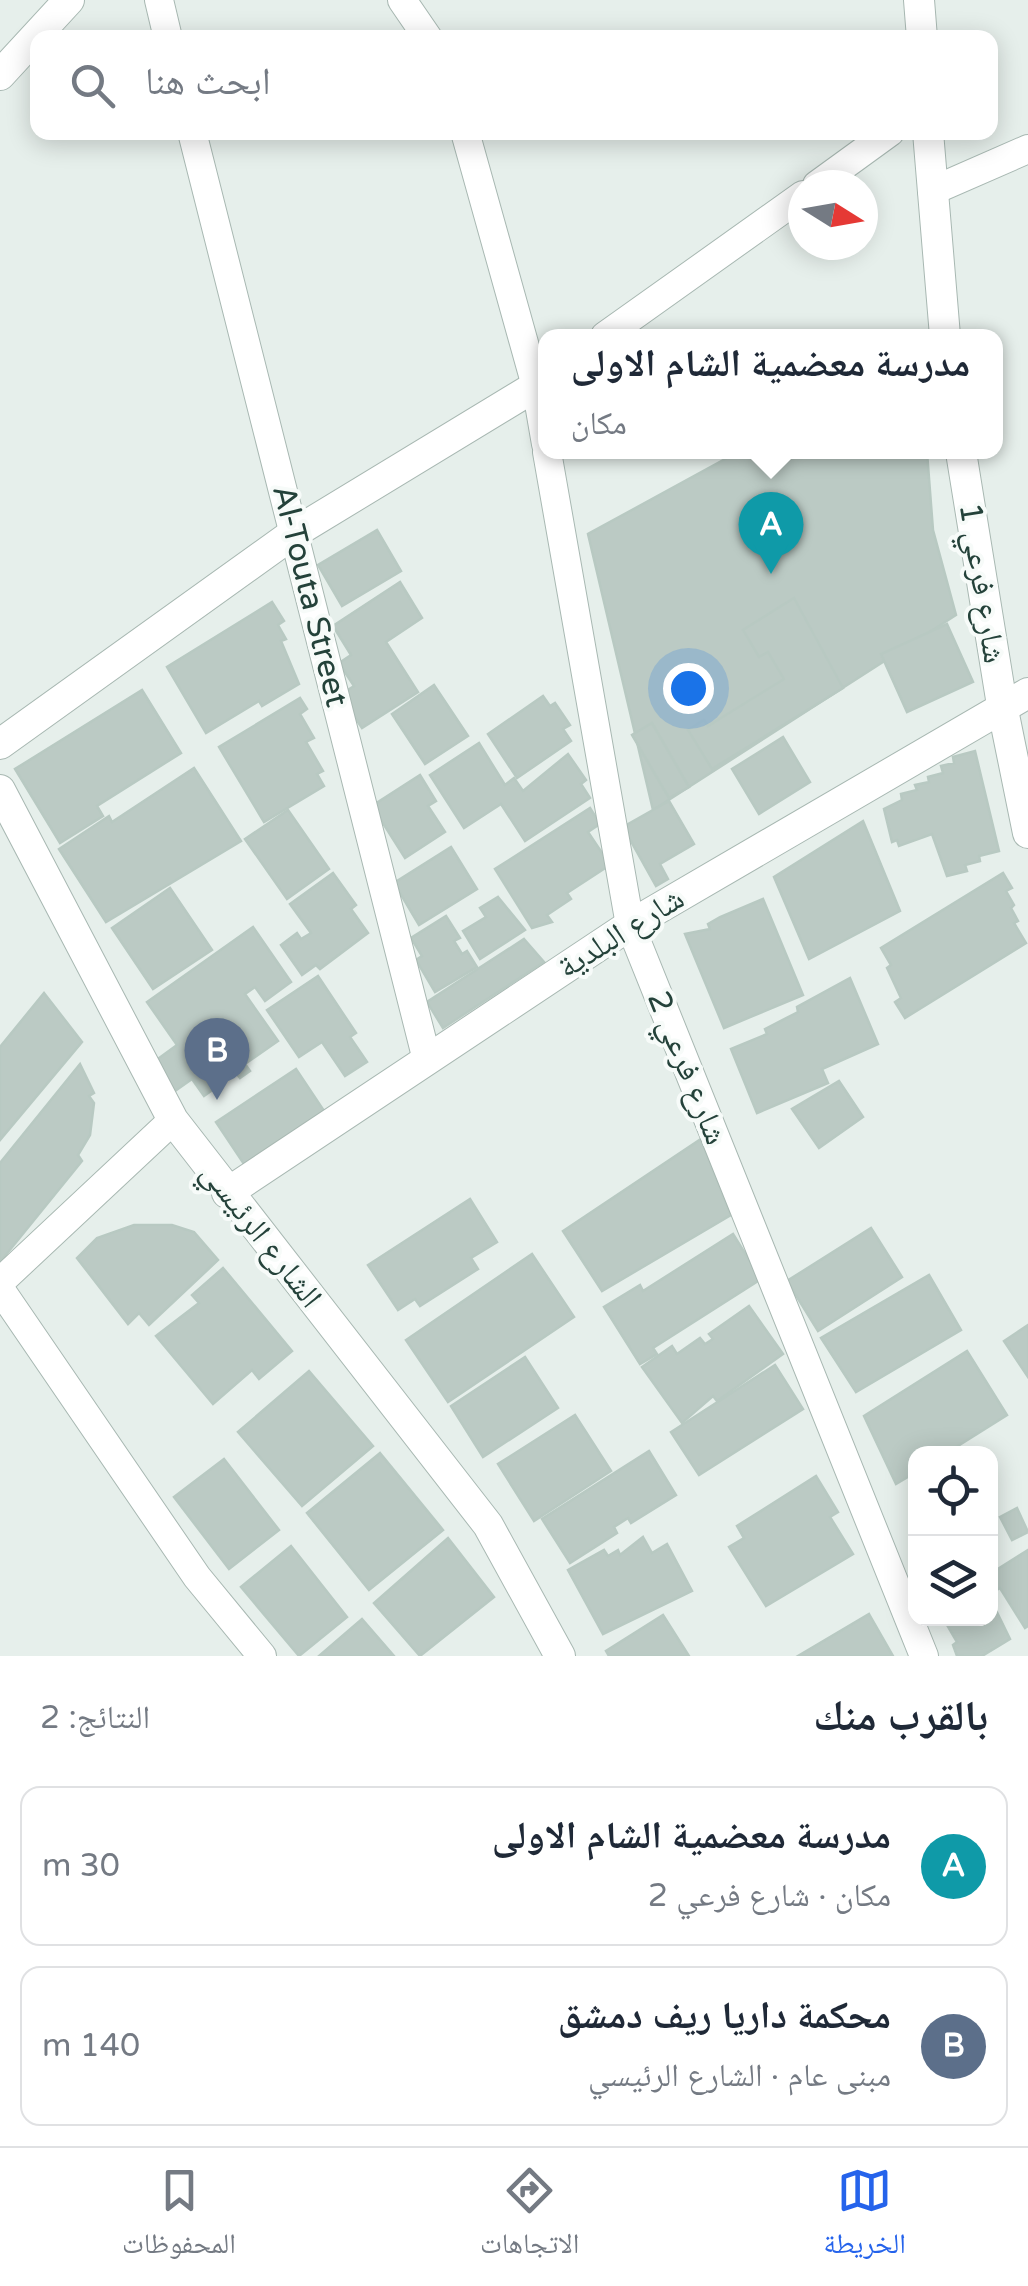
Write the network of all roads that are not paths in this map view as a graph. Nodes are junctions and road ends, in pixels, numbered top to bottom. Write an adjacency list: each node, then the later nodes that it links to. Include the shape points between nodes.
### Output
1 (69, 0): 5 (street)
2 (159, 0): 6 (street)
3 (402, 0): 7 (street)
4 (919, 0): 8 (street)
5 (41, 30)
6 (166, 30)
7 (423, 30)
8 (921, 30)
9 (30, 42): 10 (street)
10 (0, 75)
11 (194, 140): 25 (street, Al-Touta Street)
12 (467, 140): 21 (street, شارع فرعي 2)
13 (879, 140): 16 (street)
14 (929, 140): 17 (street)
15 (1028, 149): 17 (street)
16 (837, 170)
17 (932, 191): 20 (street)
18 (788, 206): 19 (street)
19 (615, 329)
20 (944, 329)
21 (538, 373)
22 (538, 385): 25 (street)
23 (549, 459): 30 (street, شارع فرعي 2)
24 (963, 459): 26 (street, شارع فرعي 1)
25 (294, 533): 27 (street); 31 (street, Al-Touta Street)
26 (1015, 699): 29 (street, شارع فرعي 1); 30 (street, شارع البلدية)
27 (0, 744)
28 (0, 790): 32 (street, الشارع الرئيسي)
29 (1028, 833)
30 (630, 925): 31 (street, شارع البلدية); 37 (street, شارع فرعي 2)
31 (427, 1060): 33 (street, شارع البلدية)
32 (173, 1120): 33 (street, الشارع الرئيسي); 34 (street)
33 (227, 1193): 36 (street, الشارع الرئيسي, via 488,1525)
34 (0, 1286): 35 (street, via 196,1577)
35 (262, 1656)
36 (560, 1656)
37 (924, 1656)

